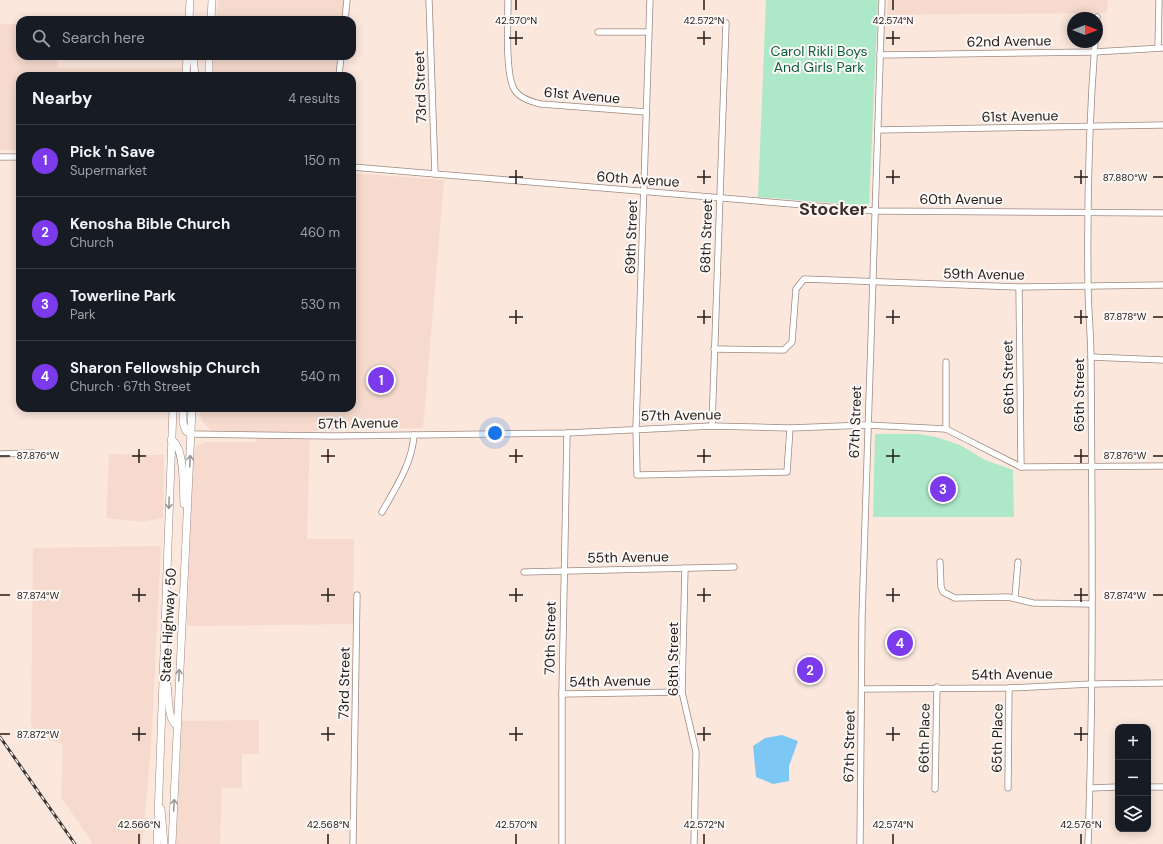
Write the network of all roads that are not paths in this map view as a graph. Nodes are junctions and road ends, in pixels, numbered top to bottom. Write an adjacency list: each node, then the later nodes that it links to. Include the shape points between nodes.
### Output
1 (190, 0): 9 (main road)
2 (212, 0): 10 (main road)
3 (348, 0): 11 (street)
4 (429, 0): 34 (street, 73rd Street)
5 (508, 0): 27 (street, 61st Avenue, via 510,70 514,89 519,94 533,103)
6 (650, 0): 14 (street, 69th Street)
7 (882, 0): 18 (street, 67th Street)
8 (1159, 0): 16 (street)
9 (188, 16)
10 (211, 16)
11 (346, 16)
12 (726, 23): 36 (street, 68th Street)
13 (598, 32): 14 (street)
14 (648, 32): 27 (street, 69th Street)
15 (1094, 48): 17 (street, 65th Street)
16 (1160, 48): 17 (street, 62nd Avenue)
17 (1094, 52): 18 (street, 62nd Avenue); 29 (street, 65th Street)
18 (880, 55): 30 (street, 67th Street)
19 (186, 60): 23 (main road)
20 (193, 60): 24 (main road)
21 (209, 60): 25 (main road)
22 (341, 60): 26 (street)
23 (186, 72)
24 (195, 72)
25 (209, 72)
26 (339, 72)
27 (646, 112): 35 (street, 69th Street)
28 (1163, 125): 29 (street, 61st Avenue)
29 (1090, 128): 30 (street, 61st Avenue); 38 (street, 65th Street)
30 (878, 130): 37 (street, 67th Street)
31 (16, 156): 32 (street)
32 (0, 157)
33 (356, 167): 34 (street, 60th Avenue)
34 (435, 174): 35 (street, 60th Avenue)
35 (644, 192): 36 (street, 60th Avenue); 53 (street, 69th Street)
36 (720, 197): 37 (street, 60th Avenue); 44 (street, 68th Street)
37 (876, 211): 38 (street, 60th Avenue); 40 (street, 67th Street)
38 (1088, 212): 39 (street, 60th Avenue); 41 (street, 65th Street)
39 (1163, 213)
40 (872, 282): 43 (street, 59th Avenue); 44 (street, 59th Avenue, via 804,279 796,289 792,342 784,350); 51 (street, 67th Street)
41 (1088, 285): 42 (street, 59th Avenue); 43 (street, 59th Avenue); 45 (street, 65th Street)
42 (1163, 285)
43 (1018, 287): 63 (street, 66th Street)
44 (714, 348): 52 (street, 68th Street)
45 (1091, 357): 46 (street); 64 (street, 65th Street)
46 (1163, 360)
47 (946, 362): 55 (street)
48 (173, 412): 59 (main road, State Highway 50)
49 (183, 412): 57 (main road, via 186,432)
50 (192, 412): 57 (main road, State Highway 50)
51 (867, 425): 54 (street, 57th Avenue); 55 (street, 57th Avenue); 81 (street, 67th Street)
52 (712, 426): 53 (street, 57th Avenue); 54 (street, 57th Avenue)
53 (636, 428): 54 (street, 69th Street, via 637,475 787,472); 56 (street, 57th Avenue)
54 (790, 428)
55 (946, 429): 63 (street, 57th Avenue)
56 (567, 433): 58 (street, 57th Avenue); 71 (street, 70th Street)
57 (191, 434): 58 (street, 57th Avenue); 66 (main road, State Highway 50, one-way to 57)
58 (414, 435): 65 (street, via 412,453 407,466)
59 (171, 440): 66 (main road, via 178,447 181,459); 76 (main road, State Highway 50, one-way to 76)
60 (33, 453): 61 (street)
61 (0, 454)
62 (1163, 466): 64 (street, 57th Avenue)
63 (1021, 467): 64 (street, 57th Avenue)
64 (1091, 468): 75 (street, 65th Street)
65 (382, 512)
66 (186, 540): 84 (main road, State Highway 50, one-way to 66)
67 (940, 562): 74 (street, via 941,587 947,595 961,599)
68 (1018, 562): 74 (street)
69 (734, 567): 70 (street, 55th Avenue)
70 (685, 568): 71 (street, 55th Avenue); 82 (street, 68th Street)
71 (563, 570): 72 (street, 55th Avenue); 83 (street, 70th Street)
72 (524, 572)
73 (358, 595): 95 (street, 73rd Street)
74 (1015, 598): 75 (street, via 1042,604)
75 (1091, 604): 78 (street, 65th Street)
76 (164, 670): 84 (main road, via 171,718); 91 (main road, State Highway 50)
77 (1163, 683): 78 (street, 54th Avenue)
78 (1091, 684): 80 (street, 54th Avenue); 88 (street, 65th Street)
79 (937, 687): 80 (street, 54th Avenue); 81 (street, 54th Avenue); 90 (street, 66th Place)
80 (1009, 688): 87 (street, 65th Place)
81 (862, 689): 98 (street, 67th Street)
82 (682, 692): 83 (street, 54th Avenue); 97 (street, 68th Street, via 696,752)
83 (562, 694): 96 (street, 70th Street)
84 (177, 726): 94 (main road, State Highway 50, one-way to 84)
85 (1151, 787): 86 (street)
86 (1163, 787)
87 (1008, 788)
88 (1090, 788): 89 (street); 99 (street, 65th Street)
89 (1115, 788)
90 (935, 790)
91 (159, 795): 92 (main road, State Highway 50); 93 (main road, via 164,823)
92 (157, 843)
93 (164, 844)
94 (172, 844)
95 (353, 844)
96 (562, 844)
97 (694, 844)
98 (860, 844)
99 (1088, 844)

